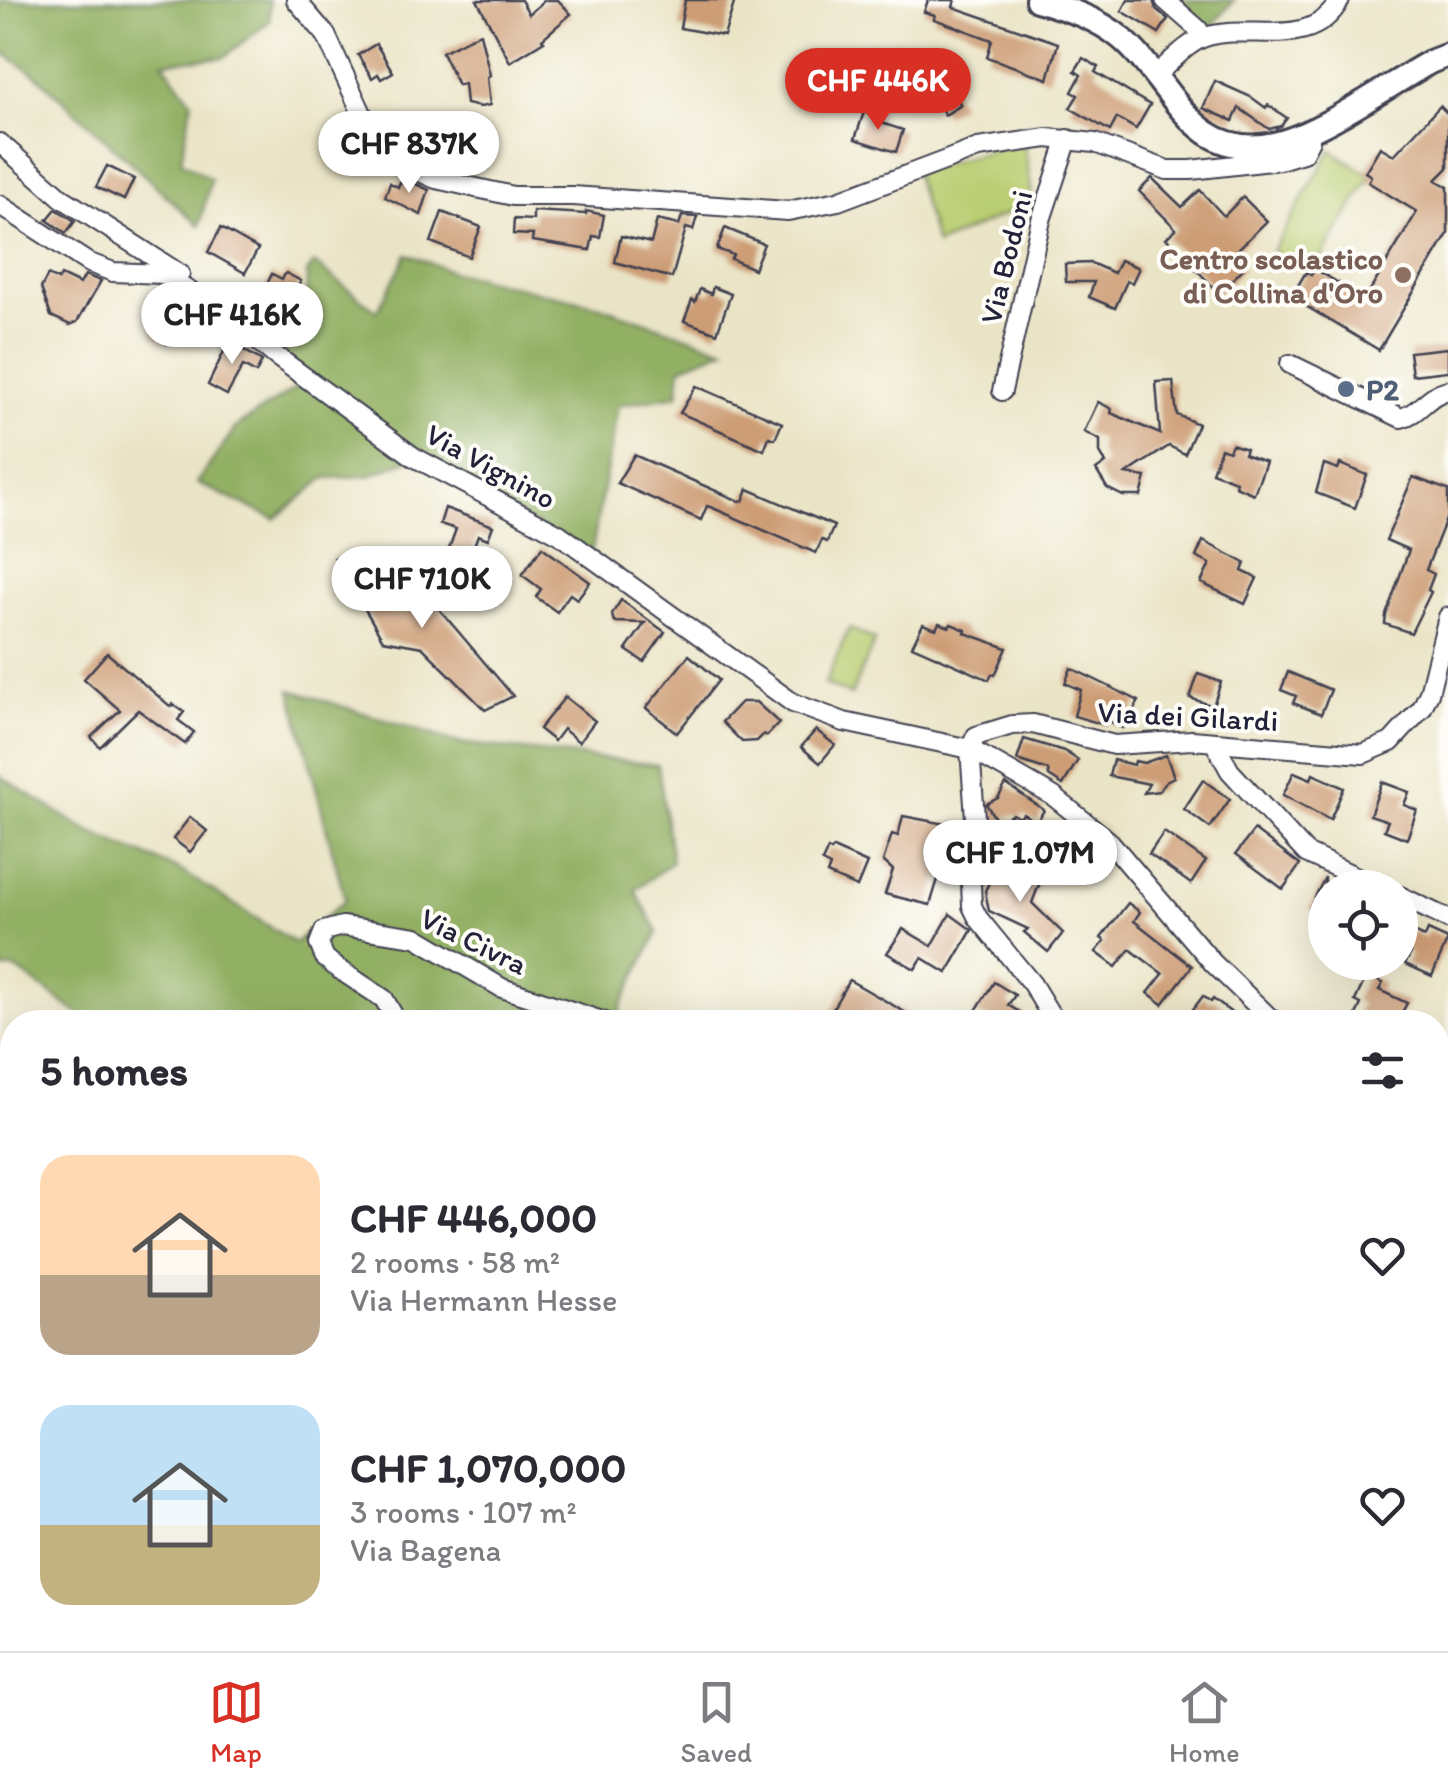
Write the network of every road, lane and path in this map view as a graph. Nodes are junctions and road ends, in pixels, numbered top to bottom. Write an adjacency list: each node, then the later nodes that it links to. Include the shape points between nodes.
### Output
1 (296, 0): 9 (street, via 326,35 382,146 422,174 488,192 788,211 838,200 978,148)
2 (1038, 0): 7 (street, via 1107,28)
3 (1164, 0): 5 (street)
4 (1340, 0): 5 (street, via 1306,31)
5 (1202, 38): 7 (street)
6 (1448, 55): 8 (street)
7 (1156, 75): 8 (street, via 1184,114 1216,139 1244,147)
8 (1308, 132): 9 (street, via 1303,153 1191,170 1166,170)
9 (1068, 139): 14 (street, Via Bodoni, via 1041,220)
10 (0, 143): 12 (street, via 62,198 213,295)
11 (0, 205): 12 (street, Via Vignino, via 87,262 113,272 162,274)
12 (224, 313): 18 (street, Via Vignino, via 414,456 559,534 793,702 844,722)
13 (1290, 364): 15 (street, via 1401,418)
14 (1002, 390)
15 (1448, 390)
16 (1448, 617): 17 (street, Via dei Gilardi, via 1429,694 1391,742 1352,756)
17 (1214, 742): 18 (street, Via dei Gilardi, via 1114,746 1033,724 981,733); 19 (street, via 1230,771 1306,853)
18 (970, 749): 24 (street, via 972,906); 25 (street, Via Vignino, via 1092,824)
19 (1342, 870)
20 (1418, 904): 21 (street)
21 (1448, 918)
22 (390, 1010): 23 (street, Via Civra, via 384,998 325,958 319,944 324,932 342,926 416,938 502,988)
23 (569, 1010)
24 (1048, 1010)
25 (1261, 1010)

